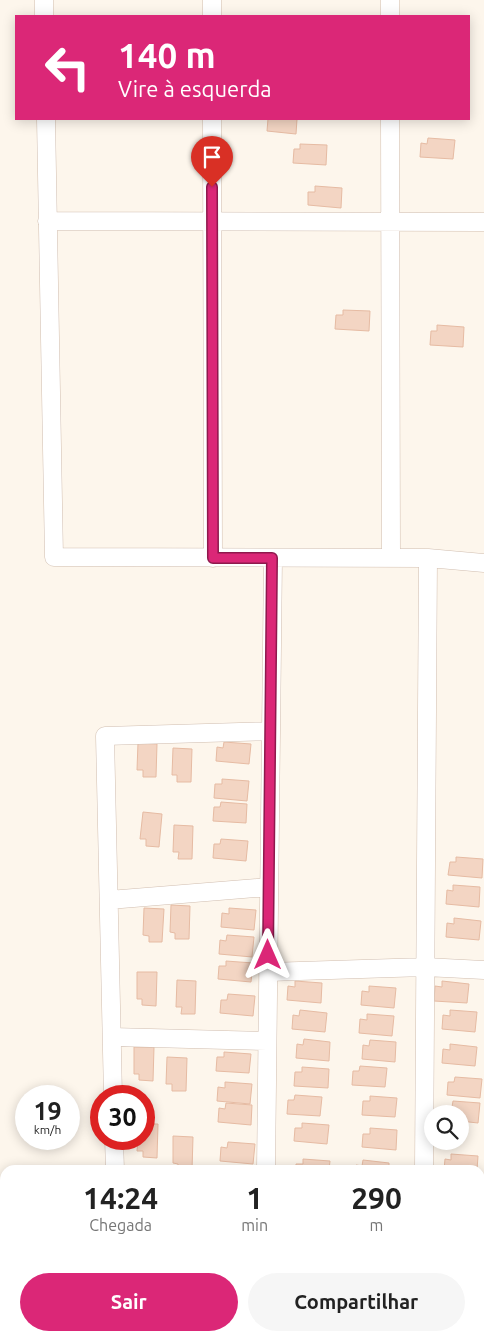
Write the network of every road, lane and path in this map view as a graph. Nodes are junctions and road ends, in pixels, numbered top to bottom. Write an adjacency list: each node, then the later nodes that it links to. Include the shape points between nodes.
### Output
1 (44, 0): 4 (street)
2 (212, 0): 5 (street)
3 (390, 0): 6 (street)
4 (44, 15)
5 (212, 15)
6 (390, 15)
7 (46, 120): 10 (street)
8 (212, 120): 11 (street)
9 (390, 120): 12 (street)
10 (47, 221): 11 (street); 14 (street, via 54,557)
11 (212, 221): 12 (street); 14 (street)
12 (390, 222): 13 (street); 16 (street)
13 (484, 222)
14 (213, 558): 15 (street)
15 (272, 558): 16 (street); 19 (street)
16 (391, 558): 17 (street)
17 (428, 558): 18 (street); 22 (street)
18 (484, 563)
19 (271, 731): 20 (street); 21 (street, via 105,736)
20 (269, 886): 21 (street); 24 (street)
21 (109, 900): 25 (street)
22 (426, 967): 23 (street); 24 (street); 31 (street)
23 (484, 970)
24 (268, 972): 26 (street)
25 (112, 1037): 26 (street); 27 (street)
26 (267, 1041): 30 (street)
27 (113, 1085)
28 (114, 1150): 29 (street)
29 (115, 1165)
30 (266, 1165)
31 (424, 1165)
32 (264, 1341): 33 (street)
33 (298, 1341)

